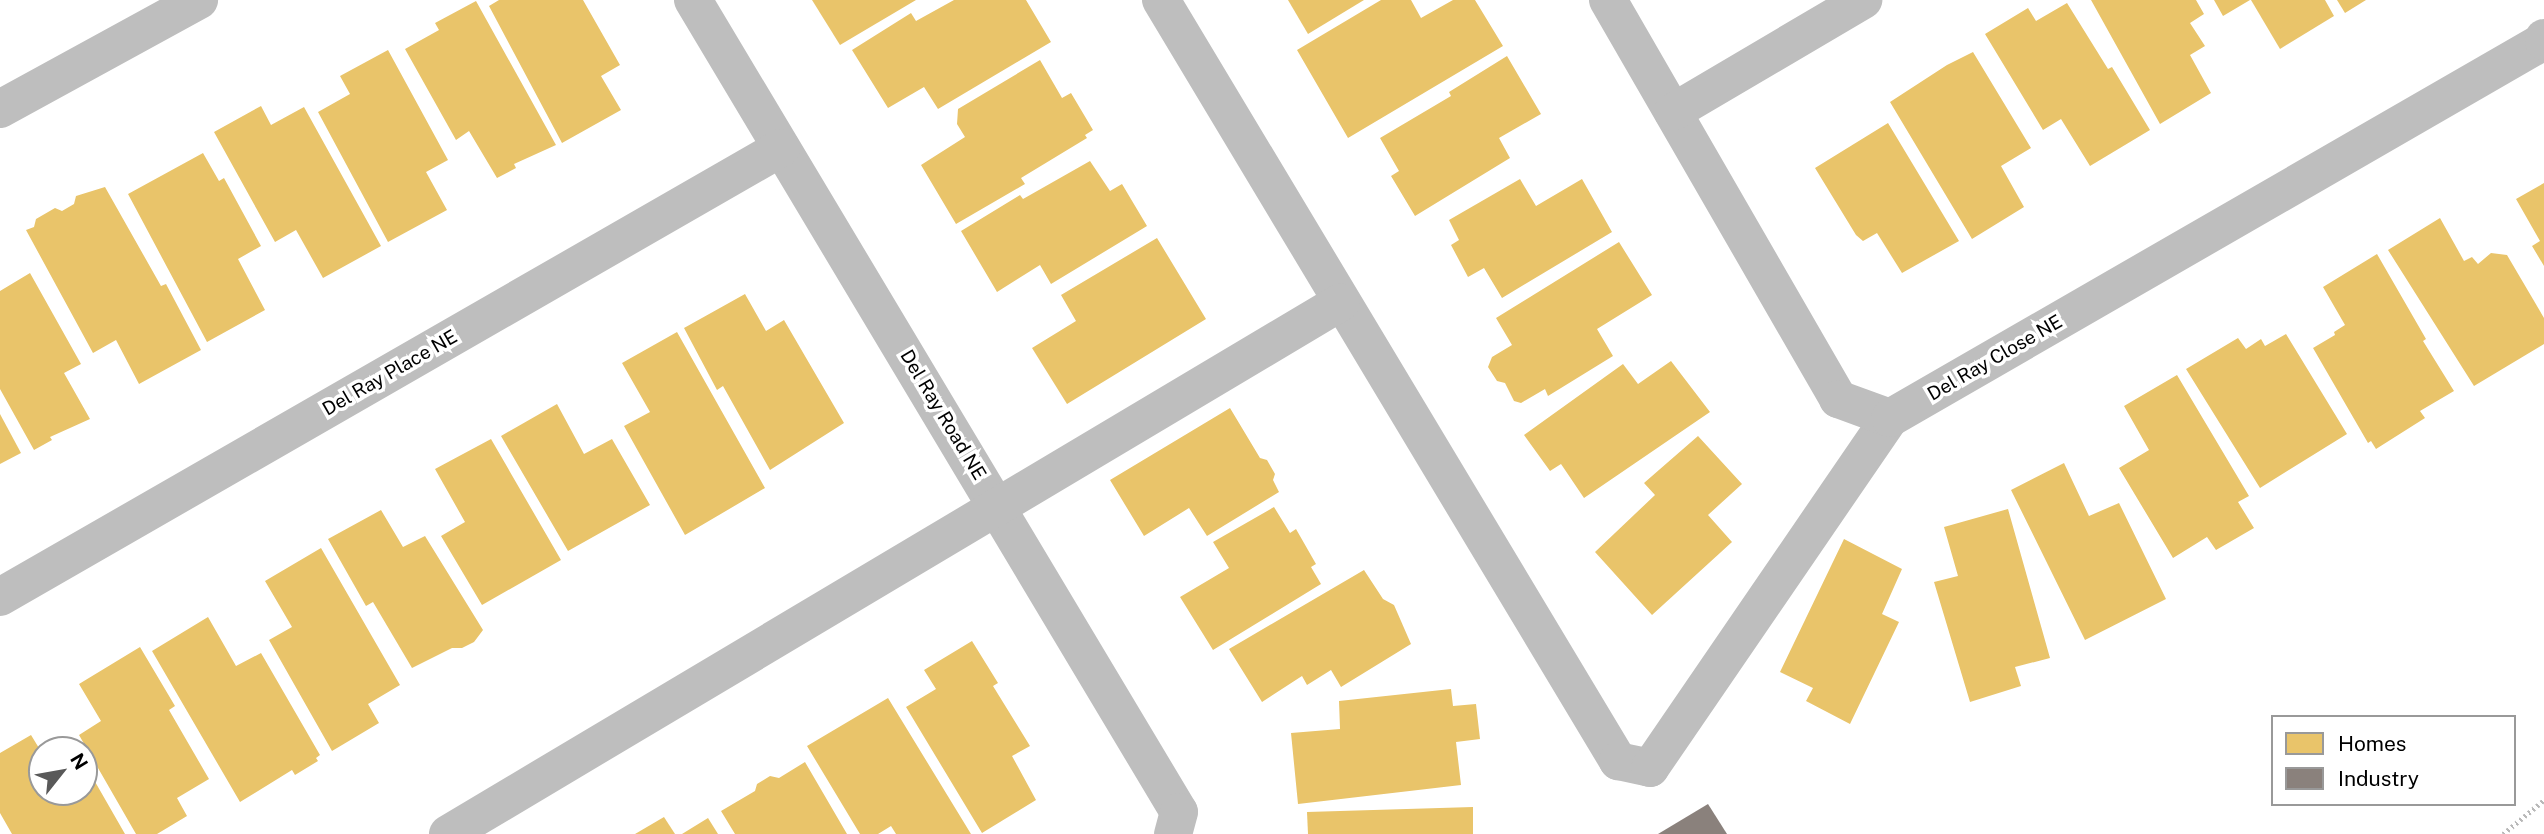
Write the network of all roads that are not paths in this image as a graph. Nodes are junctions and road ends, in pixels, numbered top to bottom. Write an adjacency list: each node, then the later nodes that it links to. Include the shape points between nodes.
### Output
1 (199, 0): 7 (street)
2 (693, 0): 9 (street, Del Ray Road NE)
3 (1161, 0): 10 (street)
4 (1608, 0): 8 (street)
5 (1863, 0): 8 (street)
6 (2544, 38): 11 (street, Del Ray Close NE)
7 (0, 109)
8 (1673, 112): 11 (street, via 1838,399)
9 (781, 148): 12 (street, Del Ray Road NE); 13 (street, Del Ray Place NE)
10 (1341, 302): 11 (street, via 1618,761 1650,768); 12 (street)
11 (1890, 418)
12 (999, 507): 14 (street); 15 (street, Del Ray Road NE, via 1179,812)
13 (0, 597)
14 (448, 834)
15 (1173, 834)

